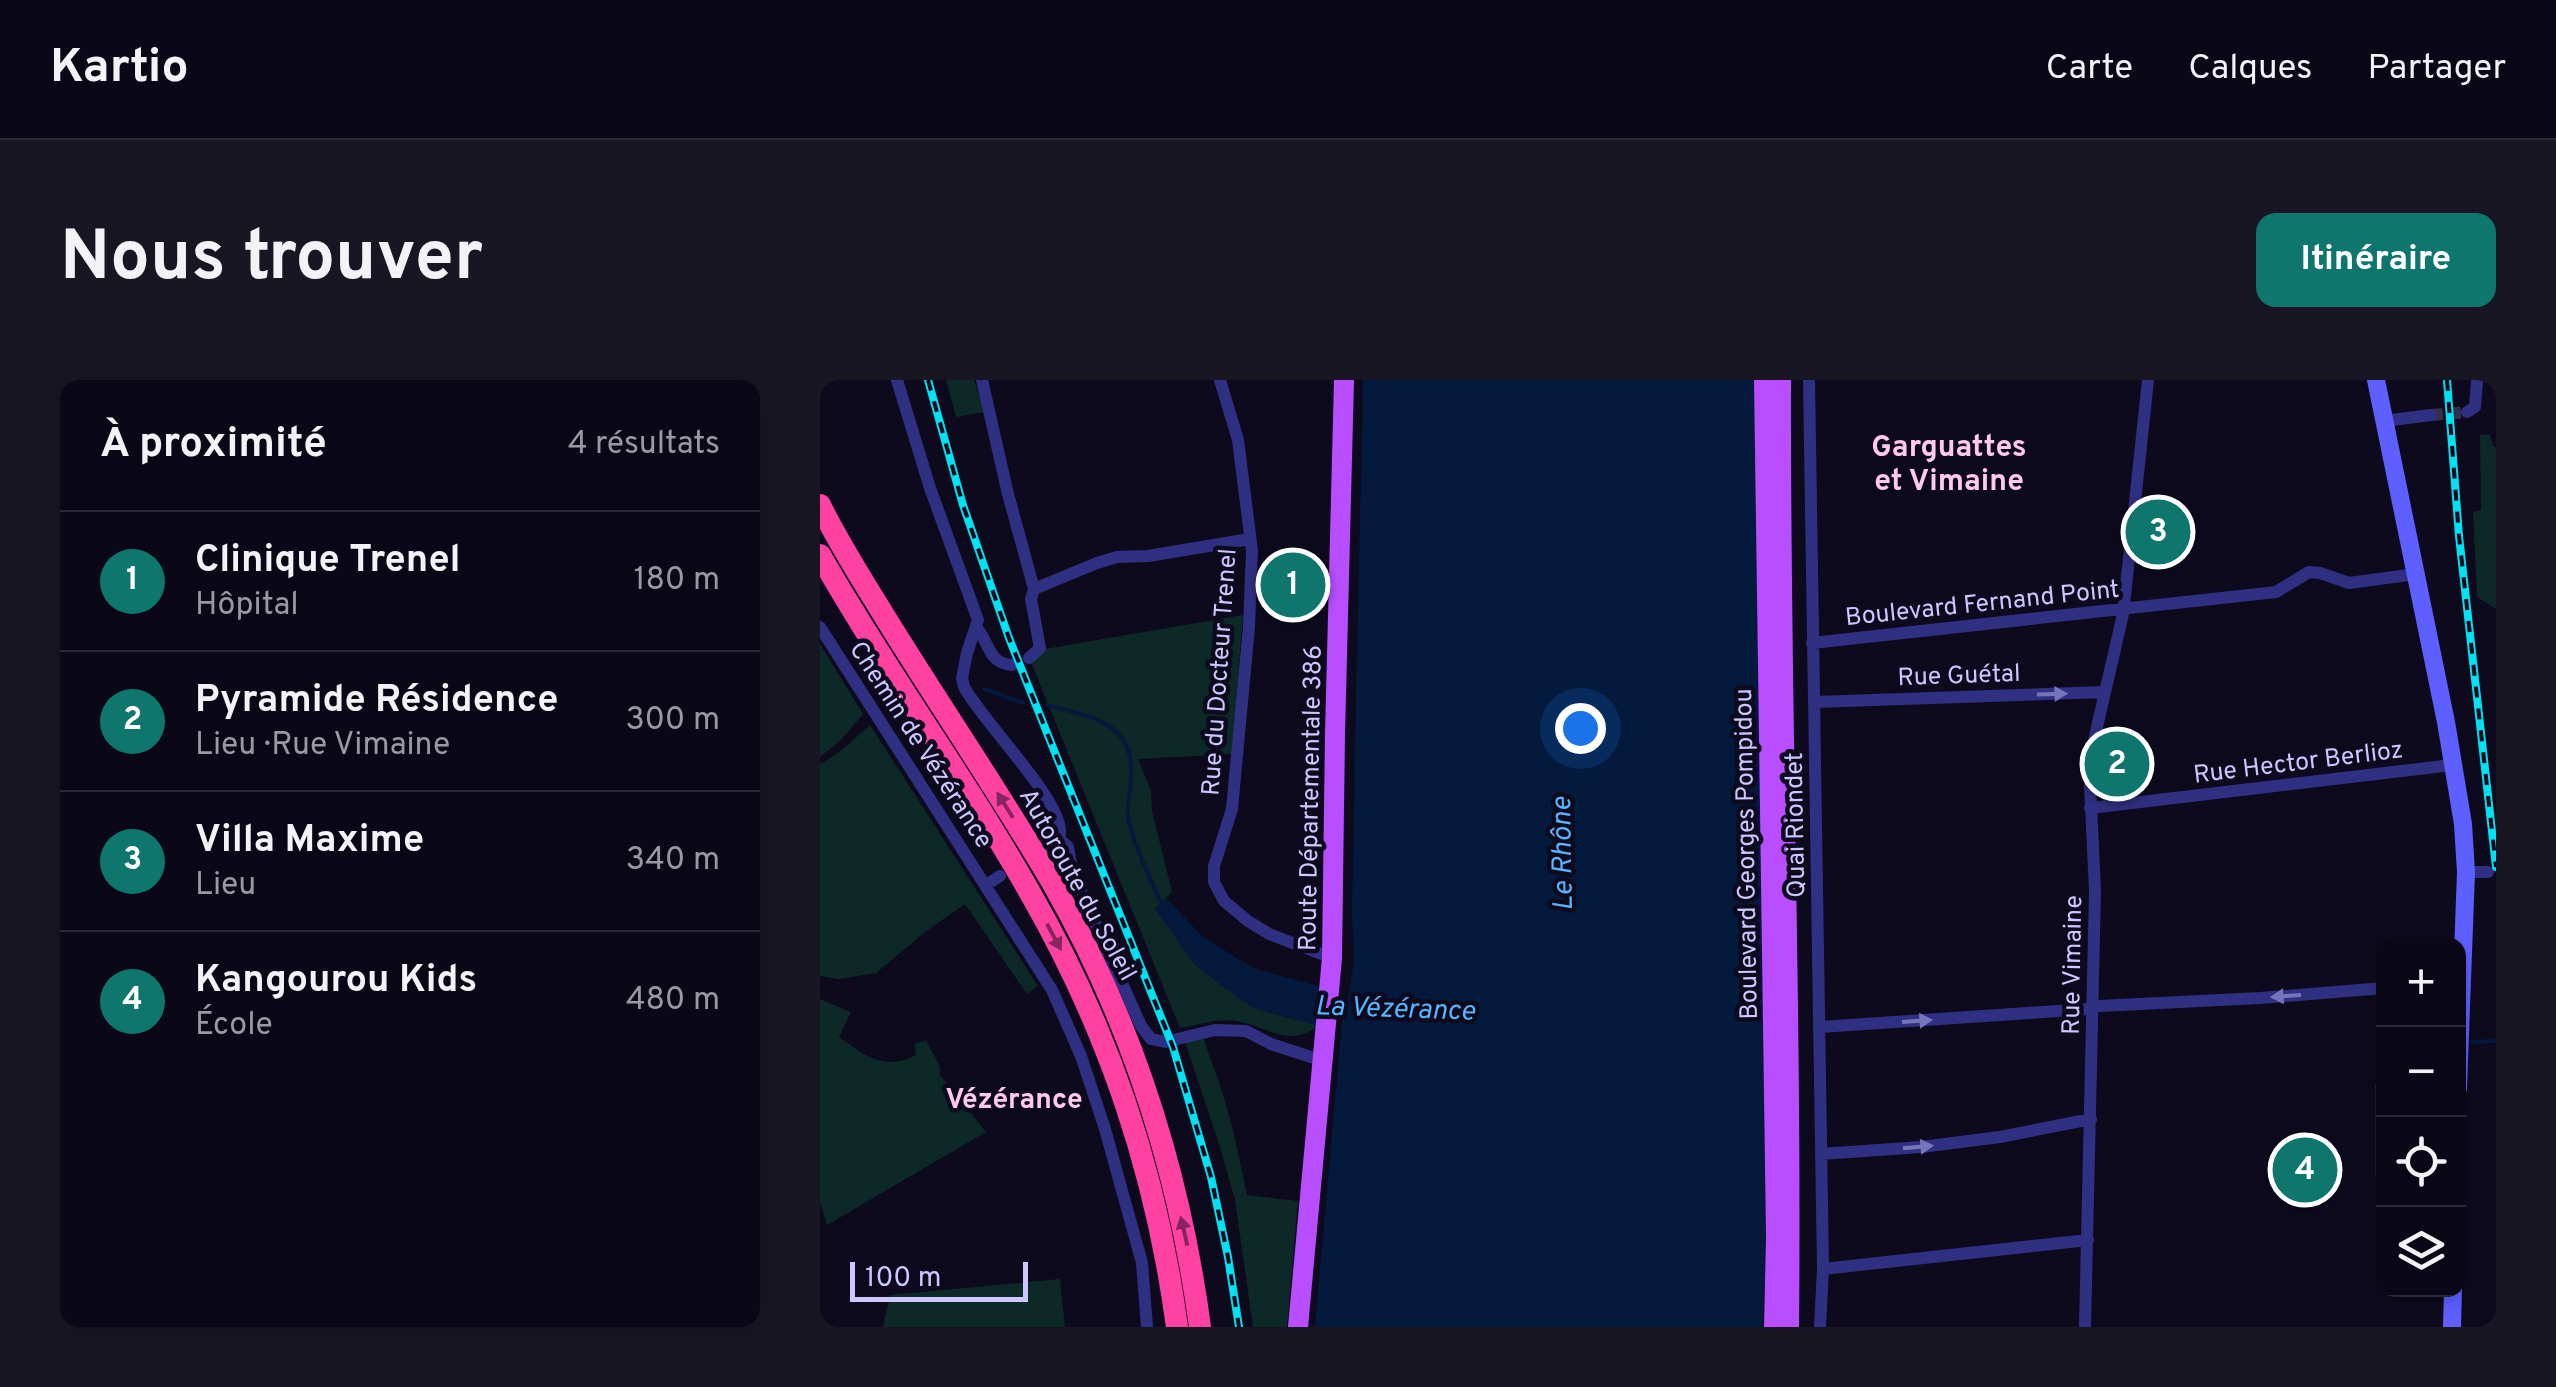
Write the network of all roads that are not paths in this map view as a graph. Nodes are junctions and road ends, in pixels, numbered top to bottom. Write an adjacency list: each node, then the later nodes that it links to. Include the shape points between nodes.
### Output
1 (897, 380): 21 (street)
2 (982, 380): 18 (street)
3 (1220, 380): 15 (street, Rue du Docteur Trenel, via 1238,440)
4 (1344, 380): 36 (main road, Route Départementale 386)
5 (1764, 380): 50 (main road, Boulevard Georges Pompidou)
6 (1781, 380): 51 (main road, Boulevard Georges Pompidou)
7 (1810, 380): 22 (street, Quai Riondet)
8 (2148, 380): 19 (street, Rue Vimaine)
9 (2376, 380): 13 (main road)
10 (2477, 380): 11 (street, via 2475,408)
11 (2467, 412)
12 (2430, 415): 13 (street)
13 (2384, 422): 17 (main road)
14 (820, 505): 48 (highway, Autoroute du Soleil, one-way to 14, via 1168,1160 1104,983 1051,881)
15 (1250, 539): 18 (street, via 1118,557); 36 (street, Rue du Docteur Trenel, via 1232,810 1214,882 1248,921)
16 (820, 555): 47 (highway, Autoroute du Soleil, one-way to 47, via 1029,890 1082,992 1147,1168)
17 (2416, 574): 19 (street, Boulevard Fernand Point, via 2349,584 2309,572 2276,592); 27 (main road)
18 (1034, 589): 23 (street, via 1040,648)
19 (2124, 608): 22 (street, Boulevard Fernand Point); 25 (street, Rue Vimaine)
20 (820, 627): 34 (street, Chemin de Vézérance)
21 (976, 627): 24 (street, via 992,657); 29 (street, via 964,687 1046,798)
22 (1812, 642): 26 (street, Quai Riondet)
23 (1029, 658)
24 (1012, 665)
25 (2105, 692): 26 (street, Rue Guétal, one-way to 25); 28 (street, Rue Vimaine, via 2089,762)
26 (1815, 702): 39 (street, Quai Riondet)
27 (2452, 766): 28 (street, Rue Hector Berlioz); 31 (main road)
28 (2090, 808): 38 (street, Rue Vimaine)
29 (1060, 839): 30 (street); 40 (street, via 1150,1039 1231,1029)
30 (1049, 850)
31 (2466, 872): 32 (street); 35 (main road)
32 (2488, 872)
33 (1000, 876): 34 (street)
34 (986, 885): 46 (street, Chemin de Vézérance, via 1052,990 1081,1056 1142,1262)
35 (2462, 937)
36 (1331, 968): 40 (main road, Route Départementale 386)
37 (2376, 989): 38 (street, one-way to 38)
38 (2094, 1008): 39 (street, one-way to 38); 41 (street, Rue Vimaine)
39 (1820, 1027): 42 (street, Quai Riondet)
40 (1323, 1061): 49 (main road, Route Départementale 386)
41 (2090, 1119): 42 (street, one-way to 41, via 1941,1144); 43 (street, Rue Vimaine)
42 (1821, 1154): 44 (street, Quai Riondet)
43 (2088, 1240): 44 (street); 53 (street, Rue Vimaine)
44 (1823, 1269): 52 (street, Quai Riondet)
45 (2453, 1297): 54 (main road)
46 (1147, 1327)
47 (1177, 1327)
48 (1200, 1327)
49 (1298, 1327)
50 (1774, 1327)
51 (1789, 1327)
52 (1820, 1327)
53 (2085, 1327)
54 (2452, 1327)

